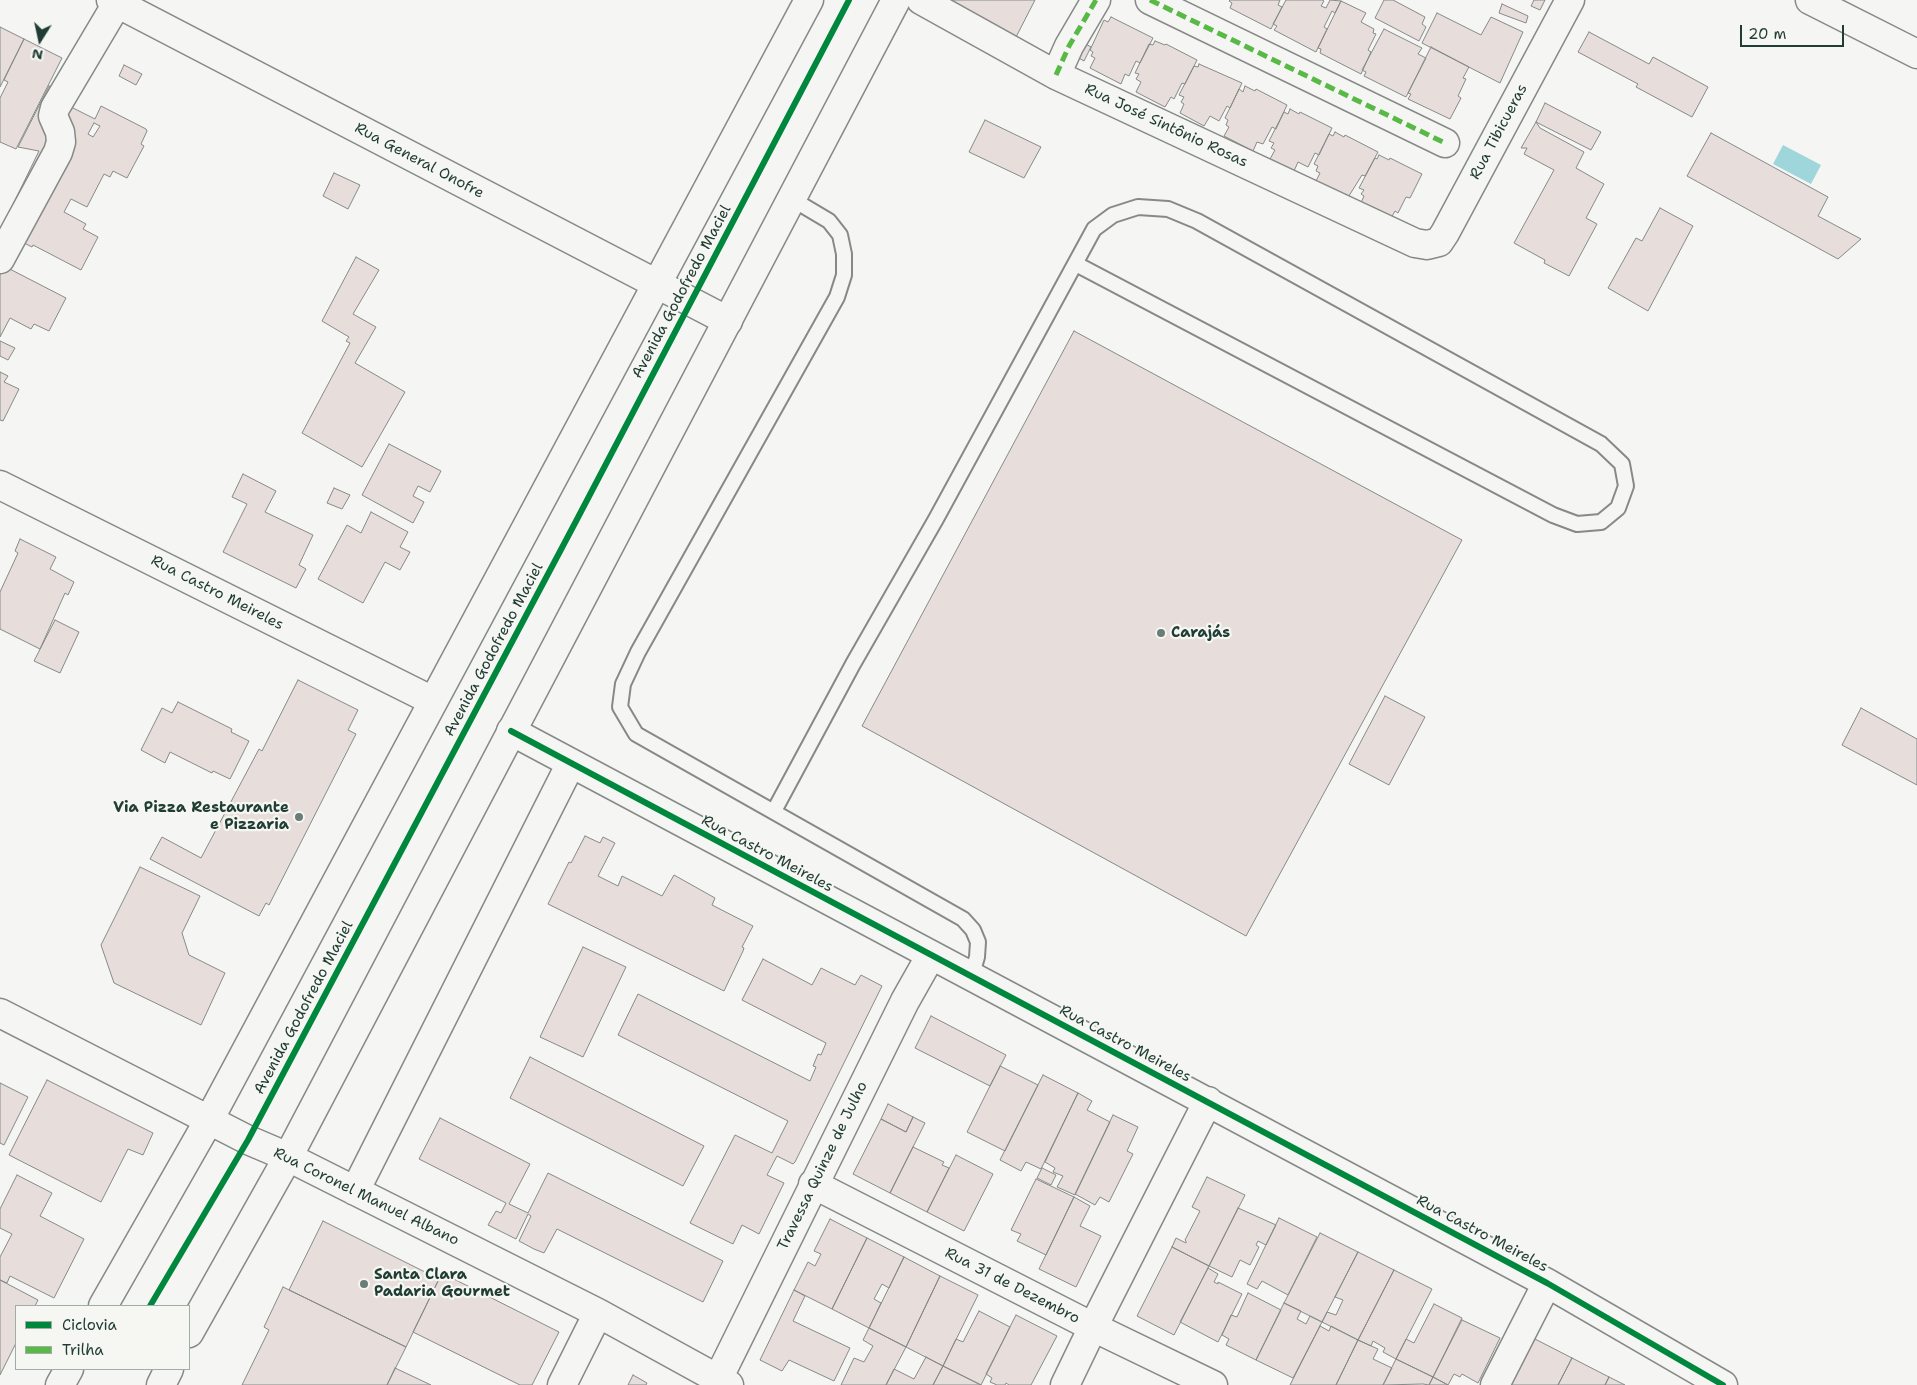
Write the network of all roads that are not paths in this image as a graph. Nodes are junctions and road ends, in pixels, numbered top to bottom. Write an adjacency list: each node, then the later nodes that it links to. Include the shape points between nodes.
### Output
1 (809, 0): 16 (street, Avenida Godofredo Maciel)
2 (896, 0): 12 (street)
3 (921, 0): 10 (street, Rua José Sintônio Rosas)
4 (1096, 0): 10 (street)
5 (1150, 0): 11 (street)
6 (1570, 0): 13 (street, Rua Tibicueras, via 1445,233 1439,242)
7 (1810, 0): 9 (street)
8 (116, 1): 14 (street, via 55,108 52,116 61,137 58,152); 16 (street, Rua General Onofre)
9 (1917, 54)
10 (1056, 75): 13 (street, Rua José Sintônio Rosas)
11 (1445, 143)
12 (792, 199): 17 (street); 22 (lane, via 829,221 840,235 844,275 837,297 638,652 623,684 620,707 636,734)
13 (1415, 243)
14 (0, 260)
15 (1076, 264): 15 (lane, via 1094,229 1113,215 1138,207 1168,209 1197,221 1601,444 1622,464 1626,486 1618,508 1601,522 1578,524 1553,515); 22 (lane)
16 (655, 285): 17 (street, Rua General Onofre); 19 (street, Avenida Godofredo Maciel)
17 (728, 321): 20 (street)
18 (0, 485): 19 (street, Rua Castro Meireles)
19 (433, 701): 27 (street, Avenida Godofredo Maciel)
20 (511, 731): 21 (street, Rua Castro Meireles); 28 (street)
21 (571, 763): 23 (street, Rua Castro Meireles); 30 (street)
22 (774, 811): 24 (lane, via 963,919 978,942)
23 (931, 955): 24 (street, Rua Castro Meireles); 29 (street, Travessa Quinze de Julho)
24 (971, 977): 26 (street, Rua Castro Meireles)
25 (0, 1013): 27 (street, Rua Coronel Manuel Albano)
26 (1208, 1101): 31 (street, Rua Castro Meireles); 34 (street)
27 (209, 1120): 28 (street, Rua Coronel Manuel Albano); 32 (street, Avenida Godofredo Maciel)
28 (288, 1156): 30 (street, Rua Coronel Manuel Albano); 35 (street)
29 (813, 1184): 34 (street, Rua 31 de Dezembro); 38 (street, Travessa Quinze de Julho)
30 (355, 1191): 33 (street, Rua Coronel Manuel Albano)
31 (1547, 1283): 44 (street); 45 (street, Rua Castro Meireles)
32 (104, 1305)
33 (598, 1313): 38 (street, Rua Coronel Manuel Albano); 41 (street)
34 (1093, 1327): 42 (street); 43 (street, Rua 31 de Dezembro)
35 (190, 1331)
36 (68, 1370): 39 (street)
37 (168, 1370): 40 (street)
38 (724, 1382)
39 (60, 1385)
40 (160, 1385)
41 (562, 1385)
42 (1065, 1385)
43 (1213, 1385)
44 (1495, 1385)
45 (1723, 1385)

